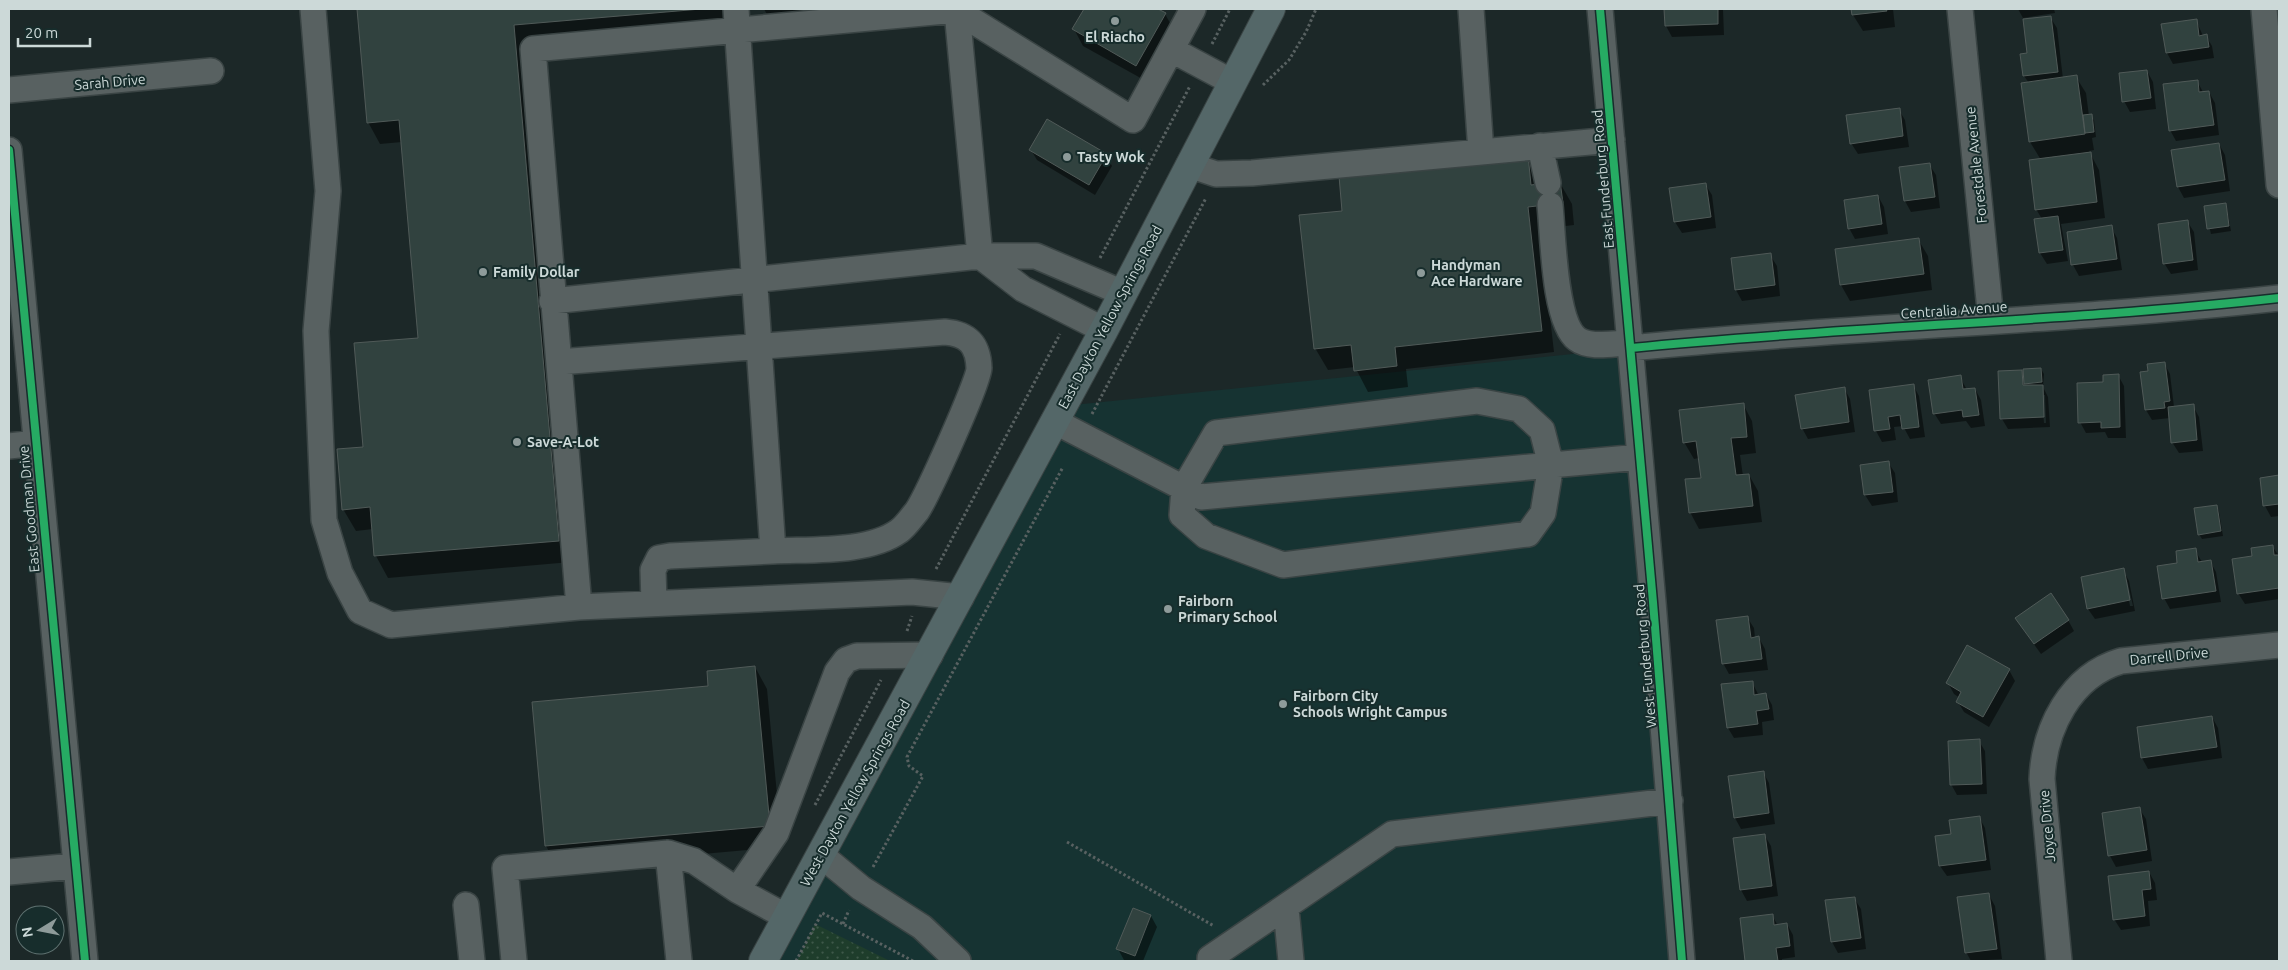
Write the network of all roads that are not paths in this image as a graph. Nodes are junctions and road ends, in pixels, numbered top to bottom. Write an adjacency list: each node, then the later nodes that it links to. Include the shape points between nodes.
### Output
1 (313, 9): 39 (street, via 328,191 316,331 323,510 340,573 360,612 391,625)
2 (1193, 9): 10 (street)
3 (1271, 9): 12 (main road, East Dayton Yellow Springs Road)
4 (1471, 9): 17 (street)
5 (1600, 9): 14 (street, East Funderburg Road)
6 (1960, 9): 25 (street, Forestdale Avenue)
7 (2264, 9): 19 (street)
8 (962, 10): 9 (street); 10 (street, via 1132,120); 20 (street)
9 (737, 20): 21 (street); 24 (street, via 532,49)
10 (1172, 50): 12 (street)
11 (211, 71): 13 (street, Sarah Drive)
12 (1232, 82): 18 (main road, East Dayton Yellow Springs Road)
13 (9, 90)
14 (1612, 140): 15 (street); 27 (street, East Funderburg Road)
15 (1540, 146): 17 (street); 27 (street, Centralia Avenue, via 1549,194 1563,320 1577,339 1592,344)
16 (9, 150): 31 (street, East Goodman Drive)
17 (1482, 152): 18 (street, via 1252,173 1216,174)
18 (1190, 165): 22 (main road, East Dayton Yellow Springs Road)
19 (2279, 185)
20 (980, 256): 21 (street); 22 (street, via 1036,256); 26 (street, via 1023,289)
21 (755, 280): 24 (street); 28 (street)
22 (1123, 293): 26 (main road, East Dayton Yellow Springs Road)
23 (2279, 298): 25 (street, Centralia Avenue)
24 (552, 301): 29 (street)
25 (1991, 320): 27 (street, Centralia Avenue)
26 (1104, 330): 30 (main road, East Dayton Yellow Springs Road)
27 (1631, 345): 33 (street, West Funderburg Road)
28 (759, 347): 29 (street); 36 (street); 36 (street, via 960,333 971,341 979,370 971,395 917,510 900,531 864,545)
29 (559, 362): 39 (street)
30 (1054, 421): 35 (street); 37 (main road, East Dayton Yellow Springs Road)
31 (36, 444): 32 (street); 47 (street, East Goodman Drive)
32 (9, 446)
33 (1640, 457): 34 (street); 44 (street, West Funderburg Road)
34 (1551, 465): 35 (street, via 1201,497); 35 (street, via 1542,430 1519,409 1477,401 1216,434); 35 (street, via 1543,513 1528,534 1283,565 1206,536 1182,515)
35 (1184, 488)
36 (773, 551): 38 (street, via 659,558 653,570)
37 (961, 597): 38 (street, via 912,592); 40 (main road, East Dayton Yellow Springs Road)
38 (654, 603): 39 (street)
39 (579, 606)
40 (946, 625): 42 (main road, West Dayton Yellow Springs Road)
41 (2279, 645): 43 (street, Darrell Drive, via 2121,661 2097,671)
42 (930, 654): 46 (main road, West Dayton Yellow Springs Road); 49 (street, via 857,656 846,660 837,672 776,833)
43 (2071, 696): 62 (street, Joyce Drive, via 2055,722 2043,757 2042,779)
44 (1670, 800): 51 (street, via 1392,834); 61 (street, West Funderburg Road)
45 (668, 853): 49 (street, via 694,861); 55 (street, via 505,868); 56 (street)
46 (821, 855): 52 (main road, West Dayton Yellow Springs Road); 58 (street, via 861,888 922,927)
47 (75, 866): 48 (street); 53 (street, East Goodman Drive)
48 (9, 872)
49 (737, 890): 52 (street)
50 (466, 905): 54 (street)
51 (1286, 908): 59 (street); 60 (street)
52 (787, 917): 57 (main road, West Dayton Yellow Springs Road)
53 (85, 961)
54 (472, 961)
55 (514, 961)
56 (679, 961)
57 (763, 961)
58 (958, 961)
59 (1210, 961)
60 (1291, 961)
61 (1682, 961)
62 (2059, 961)

